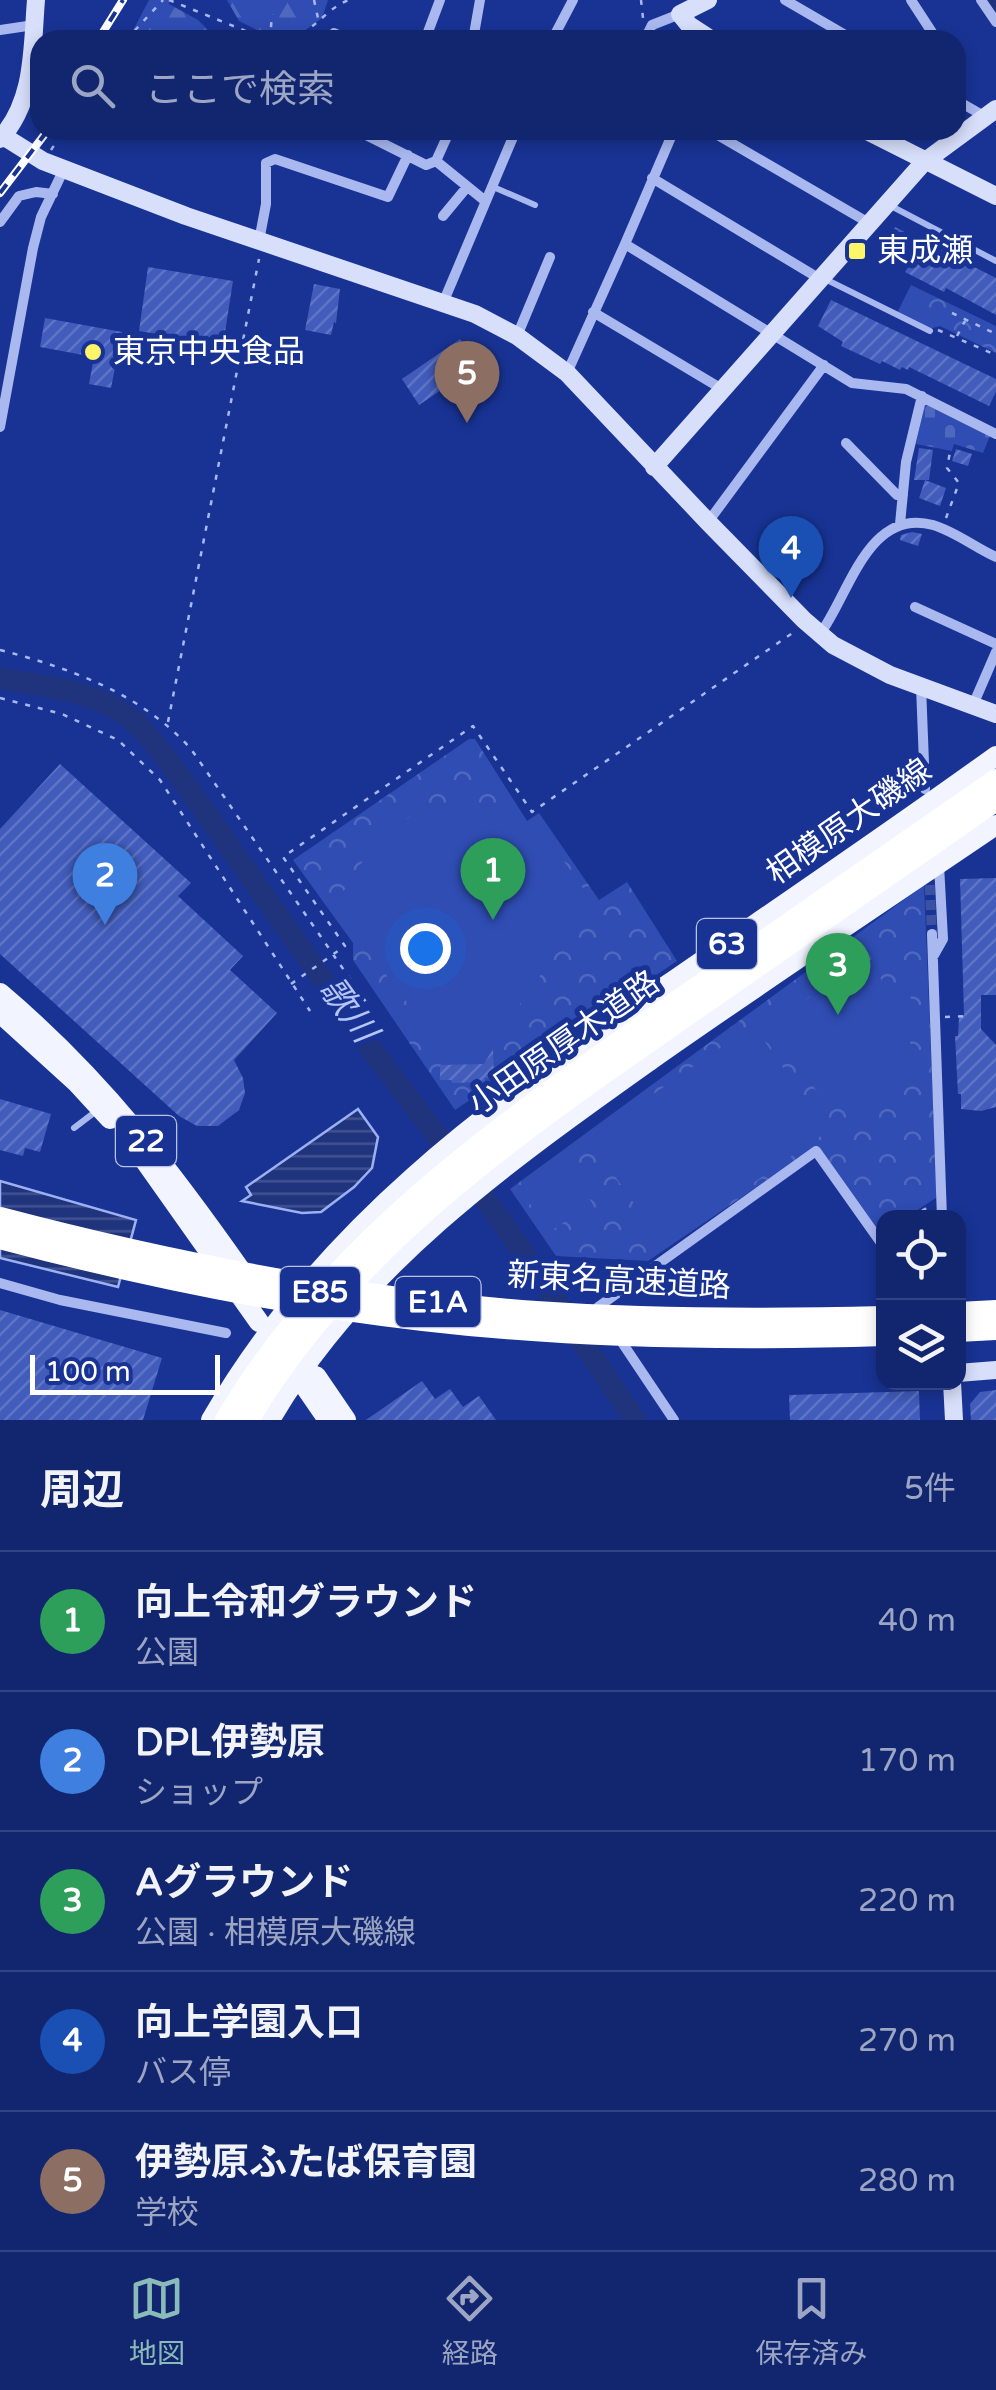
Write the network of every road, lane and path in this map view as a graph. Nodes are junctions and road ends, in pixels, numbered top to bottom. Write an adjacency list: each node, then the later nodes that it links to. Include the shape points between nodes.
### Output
1 (36, 0): 17 (street)
2 (166, 0): 20 (path); 21 (path)
3 (314, 0): 16 (path)
4 (348, 0): 16 (path)
5 (440, 0): 24 (street)
6 (480, 0): 25 (street)
7 (572, 0): 26 (street)
8 (640, 0): 27 (path)
9 (708, 0): 14 (street)
10 (785, 0): 30 (street)
11 (911, 0): 31 (street)
12 (981, 0): 15 (street)
13 (272, 14): 22 (path)
14 (680, 14): 28 (street); 29 (street)
15 (996, 22)
16 (319, 24): 23 (path)
17 (34, 25): 18 (street); 19 (street)
18 (0, 30)
19 (33, 30)
20 (135, 30)
21 (243, 30)
22 (270, 30)
23 (308, 30)
24 (429, 30)
25 (475, 30)
26 (557, 30)
27 (646, 30)
28 (650, 30)
29 (697, 30)
30 (837, 30)
31 (930, 30)
32 (30, 64): 36 (street, via 27,94)
33 (966, 104): 34 (street)
34 (990, 113): 35 (street)
35 (966, 131)
36 (2, 138): 49 (street)
37 (58, 140): 45 (path)
38 (377, 140): 46 (street)
39 (445, 140): 47 (street)
40 (512, 140): 51 (street)
41 (669, 140): 50 (street)
42 (726, 140): 60 (street)
43 (883, 140): 48 (street)
44 (954, 140): 48 (street)
45 (51, 151)
46 (408, 155): 47 (street, via 426,164); 61 (street, via 388,198 275,159 266,163)
47 (436, 161): 52 (street)
48 (924, 162): 54 (street); 56 (street)
49 (64, 169): 53 (street); 61 (street)
50 (652, 178): 62 (street); 65 (street)
51 (491, 186): 55 (street); 57 (lane)
52 (468, 187): 55 (street); 58 (street)
53 (53, 194): 59 (street, via 19,196); 80 (street, via 33,248)
54 (996, 196)
55 (484, 200): 66 (street)
56 (888, 204): 60 (street); 64 (lane)
57 (535, 205)
58 (442, 216)
59 (0, 222)
60 (869, 223): 65 (street)
61 (261, 242): 66 (street); 99 (path)
62 (625, 244): 67 (street); 71 (street)
63 (550, 257): 73 (street, via 550,271)
64 (996, 261)
65 (821, 278): 70 (lane); 71 (street)
66 (442, 303): 73 (street)
67 (593, 312): 77 (street); 78 (street)
68 (952, 314): 69 (path)
69 (966, 320): 72 (path); 74 (path)
70 (930, 330): 74 (path)
71 (772, 332): 76 (street); 78 (street)
72 (996, 334)
73 (518, 336): 77 (street)
74 (957, 337): 75 (path)
75 (996, 355)
76 (824, 365): 79 (street, via 852,383); 86 (street)
77 (567, 373): 84 (street)
78 (722, 389): 84 (street)
79 (922, 396): 81 (street); 85 (street)
80 (0, 427)
81 (996, 434)
82 (846, 442): 85 (street)
83 (950, 452): 88 (path, via 947,468 960,483)
84 (654, 467): 86 (street)
85 (902, 495): 87 (street)
86 (708, 522): 91 (street)
87 (900, 524): 88 (street); 91 (street, via 878,540)
88 (941, 529): 89 (street, via 972,552)
89 (996, 557)
90 (919, 605): 92 (street)
91 (813, 628): 95 (street, via 852,656); 107 (path, via 532,812 473,726 282,857 345,946)
92 (996, 644)
93 (0, 650): 99 (path, via 128,697)
94 (996, 652): 97 (street)
95 (921, 686): 97 (street); 102 (street)
96 (0, 698): 109 (path, via 62,714 118,740 160,780)
97 (972, 705): 98 (street)
98 (996, 714)
99 (168, 724): 107 (path)
100 (996, 756): 116 (main road, 相模原大磯線 / 63, via 564,1056)
101 (996, 780): 116 (highway, 小田原厚木道路 / E85)
102 (925, 788)
103 (996, 800): 116 (highway, 小田原厚木道路 / E85)
104 (996, 825): 105 (main road, 相模原大磯線 / 63)
105 (939, 864): 108 (street, via 944,939); 116 (main road, 相模原大磯線 / 63)
106 (932, 934): 108 (street)
107 (334, 954): 109 (path); 111 (path)
108 (933, 956): 118 (street)
109 (291, 984): 112 (path)
110 (0, 992): 114 (main road, 22, via 86,1072 176,1177 264,1316)
111 (366, 1002)
112 (310, 1011)
113 (0, 1013): 114 (main road, 22)
114 (100, 1108): 115 (lane)
115 (74, 1128)
116 (474, 1157): 117 (highway, 小田原厚木道路 / E85); 117 (main road, 相模原大磯線 / 63)
117 (438, 1187): 135 (main road, 相模原大磯線 / 63, via 345,1240 244,1362); 136 (highway, 小田原厚木道路 / E85, via 372,1237 318,1294); 137 (highway, 小田原厚木道路 / E85, via 291,1355); 138 (main road, 相模原大磯線 / 63)
118 (941, 1198): 119 (path); 120 (street)
119 (923, 1210)
120 (942, 1210)
121 (0, 1218): 127 (highway, 新東名高速道路 / E1A, via 196,1265 423,1301 652,1318)
122 (876, 1236): 141 (street, via 816,1151 598,1307)
123 (0, 1238): 131 (highway, 新東名高速道路 / E1A, via 195,1284 422,1320 651,1337)
124 (0, 1282): 130 (street)
125 (996, 1311): 126 (highway)
126 (966, 1313)
127 (876, 1317)
128 (996, 1329): 129 (highway)
129 (966, 1331)
130 (226, 1333)
131 (876, 1335)
132 (996, 1370): 133 (street)
133 (966, 1373)
134 (952, 1390): 142 (street)
135 (212, 1420)
136 (226, 1420)
137 (248, 1420)
138 (270, 1420)
139 (328, 1420): 140 (main road, via 311,1382)
140 (346, 1420)
141 (674, 1420)
142 (954, 1420)

